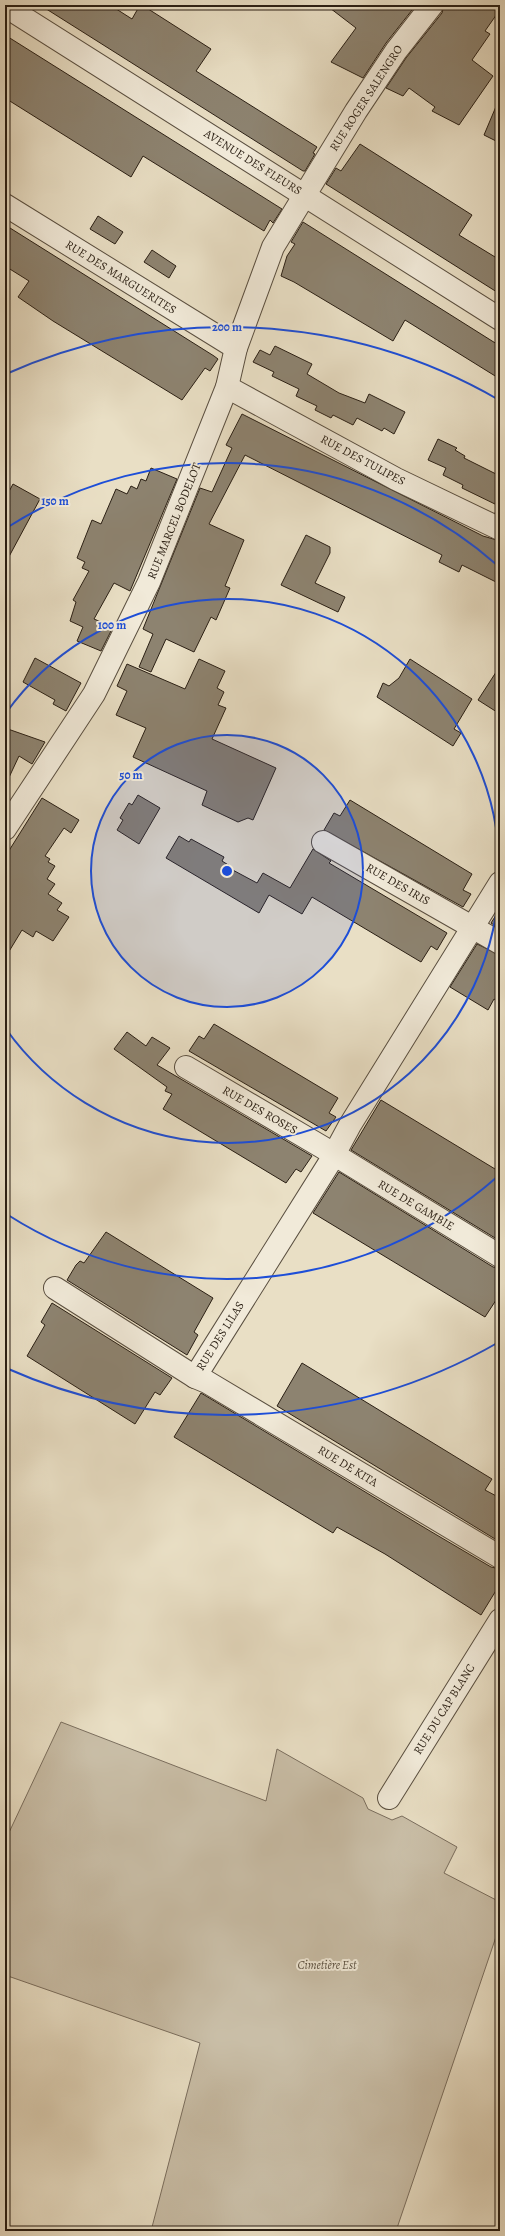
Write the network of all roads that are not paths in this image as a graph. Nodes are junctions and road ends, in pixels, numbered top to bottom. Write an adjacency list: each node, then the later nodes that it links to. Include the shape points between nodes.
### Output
1 (432, 5): 3 (street, RUE ROGER SALENGRO, via 396,51)
2 (5, 6): 3 (street, AVENUE DES FLEURS)
3 (304, 194): 5 (street, AVENUE DES FLEURS); 6 (street, RUE MARCEL BODELOT, via 273,247)
4 (5, 205): 6 (street, RUE DES MARGUERITES)
5 (500, 318)
6 (236, 348): 7 (street, RUE MARCEL BODELOT)
7 (227, 387): 8 (street, RUE DES TULIPES, via 396,479); 9 (street, RUE MARCEL BODELOT, via 149,582 108,668 94,694)
8 (500, 529)
9 (5, 830)
10 (323, 842): 12 (street, RUE DES IRIS)
11 (500, 882): 12 (street, RUE DES LILAS)
12 (472, 927): 13 (street, RUE DES IRIS); 15 (street, RUE DES LILAS)
13 (500, 943)
14 (186, 1067): 15 (street, RUE DES ROSES)
15 (333, 1155): 16 (street, RUE DE GAMBIE); 18 (street, RUE DES LILAS)
16 (500, 1256)
17 (55, 1288): 18 (street, RUE DES LILAS)
18 (195, 1376): 19 (street, RUE DE KITA)
19 (500, 1558)
20 (500, 1620): 21 (street, RUE DU CAP BLANC)
21 (389, 1798)

